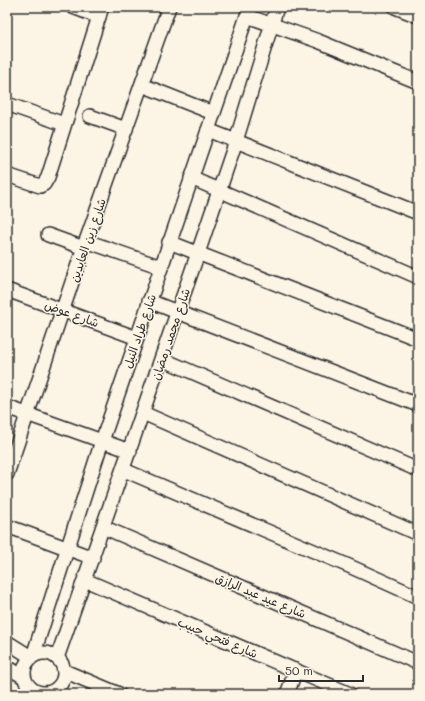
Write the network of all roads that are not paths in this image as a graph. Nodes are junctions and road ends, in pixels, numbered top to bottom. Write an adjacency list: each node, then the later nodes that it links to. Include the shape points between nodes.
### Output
1 (73, 7): 6 (street)
2 (168, 7): 10 (street, شارع زين العابدين)
3 (277, 7): 8 (street, شارع محمد رمضان)
4 (396, 7): 7 (street)
5 (248, 11): 8 (street); 12 (street, شارع طراد النيل)
6 (101, 12): 14 (street)
7 (418, 16)
8 (272, 24): 9 (street); 17 (street, شارع محمد رمضان)
9 (418, 82)
10 (142, 85): 12 (street); 15 (street, شارع زين العابدين)
11 (7, 104): 14 (street)
12 (213, 113): 16 (street, شارع طراد النيل)
13 (90, 116): 15 (street)
14 (64, 124): 18 (street, via 44,184 40,186)
15 (126, 129): 24 (street, شارع زين العابدين)
16 (208, 130): 17 (street); 19 (street, شارع طراد النيل)
17 (236, 141): 20 (street, شارع محمد رمضان); 21 (street)
18 (7, 175)
19 (191, 178): 20 (street); 23 (street, شارع طراد النيل)
20 (219, 190): 25 (street, شارع محمد رمضان); 27 (street)
21 (418, 213)
22 (48, 235): 24 (street)
23 (170, 242): 25 (street); 26 (street, شارع طراد النيل)
24 (85, 245): 26 (street); 30 (street, شارع زين العابدين)
25 (198, 253): 31 (street, شارع محمد رمضان); 33 (street)
26 (161, 267): 29 (street, شارع طراد النيل)
27 (418, 277)
28 (7, 290): 30 (street, شارع عوض)
29 (149, 301): 31 (street); 32 (street, شارع طراد النيل)
30 (63, 310): 32 (street, شارع عوض); 38 (street, شارع زين العابدين)
31 (178, 312): 34 (street, شارع محمد رمضان); 35 (street)
32 (137, 338): 39 (street, شارع طراد النيل)
33 (418, 339)
34 (162, 359): 37 (street, شارع محمد رمضان); 42 (street)
35 (418, 404)
36 (7, 408): 38 (street)
37 (143, 413): 40 (street, شارع محمد رمضان); 46 (street)
38 (28, 415): 39 (street); 43 (street, شارع زين العابدين)
39 (102, 441): 40 (street); 47 (street, شارع طراد النيل)
40 (130, 452): 41 (street, شارع محمد رمضان)
41 (124, 470): 45 (street, شارع محمد رمضان); 50 (street)
42 (418, 470)
43 (7, 474)
44 (7, 526): 47 (street)
45 (103, 527): 48 (street, شارع محمد رمضان); 54 (street, شارع عيد عبد الرازق)
46 (418, 534)
47 (68, 548): 48 (street); 52 (street, شارع طراد النيل)
48 (93, 558): 49 (street, شارع محمد رمضان)
49 (85, 580): 53 (street, شارع محمد رمضان); 56 (street, شارع فتحي حبيب)
50 (418, 597)
51 (7, 642): 52 (street)
52 (32, 656): 53 (street, via 48,653); 58 (street, via 24,666)
53 (57, 658): 57 (street)
54 (418, 663)
55 (7, 667): 58 (street)
56 (296, 670): 62 (street); 63 (street, شارع فتحي حبيب)
57 (64, 671): 60 (street, via 62,682); 61 (street)
58 (24, 677): 59 (street)
59 (35, 693): 60 (street)
60 (52, 693)
61 (119, 694)
62 (287, 694)
63 (350, 694)

